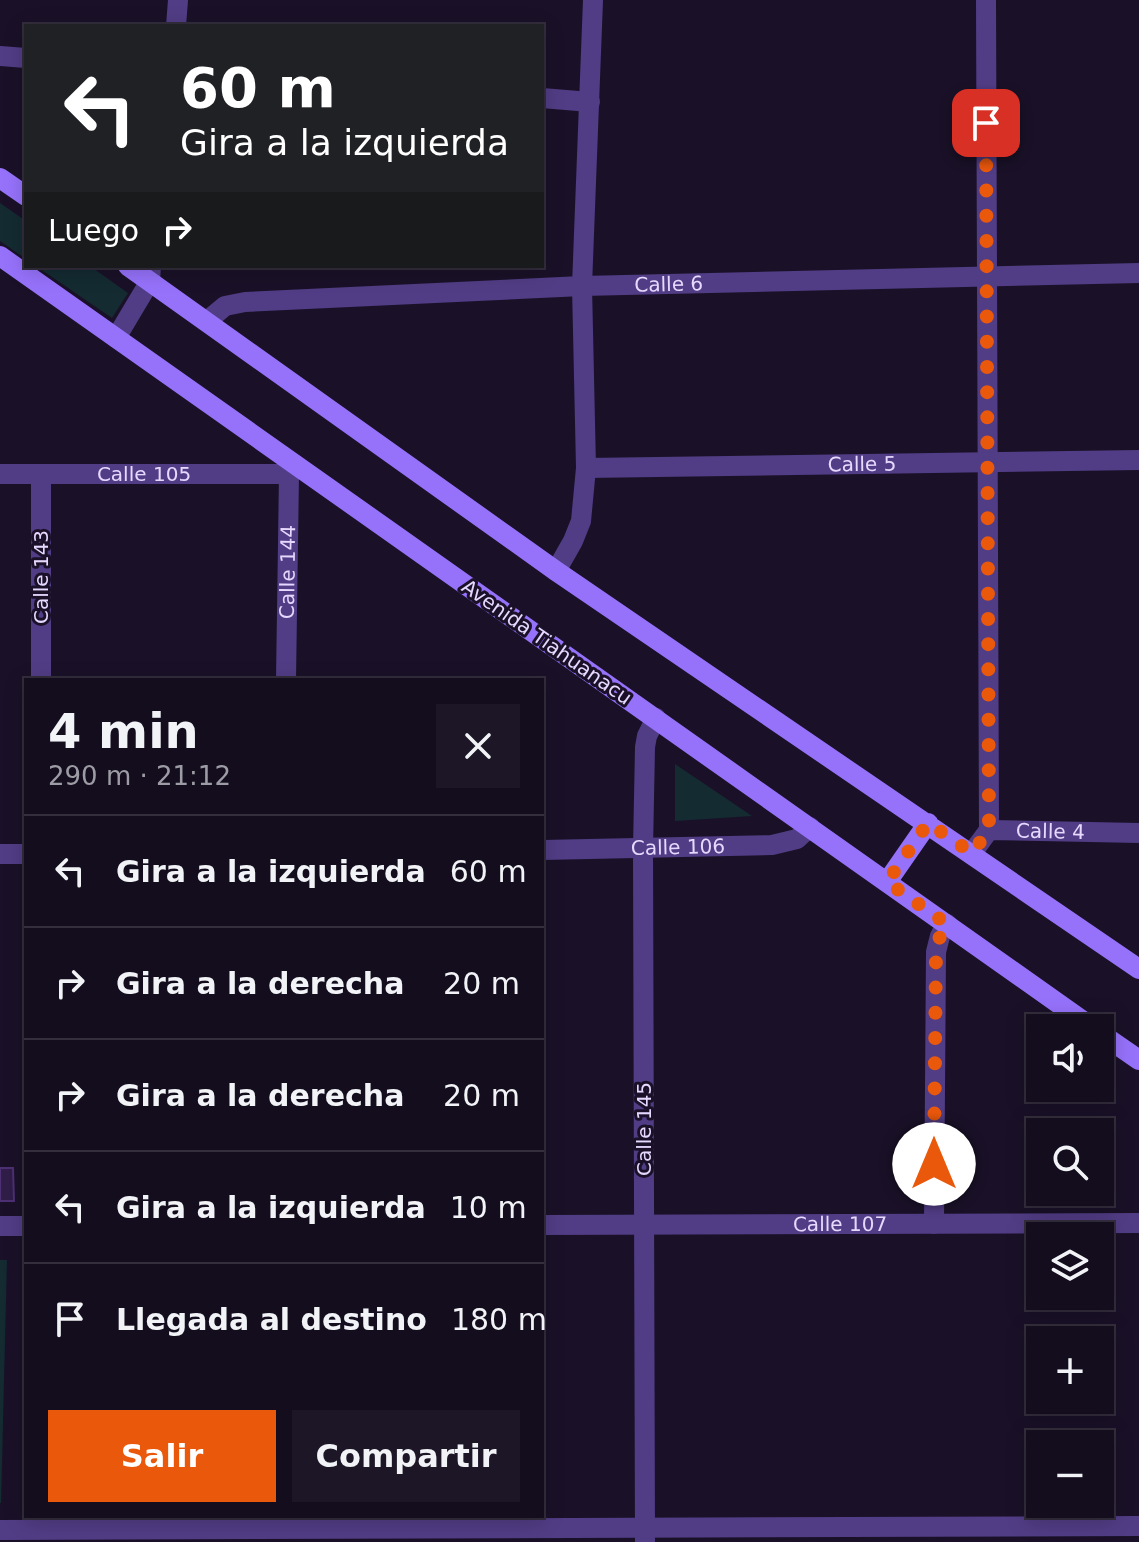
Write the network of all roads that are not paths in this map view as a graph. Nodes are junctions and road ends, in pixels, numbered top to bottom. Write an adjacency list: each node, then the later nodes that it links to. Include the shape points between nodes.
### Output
1 (178, 0): 4 (street)
2 (593, 0): 8 (street)
3 (986, 0): 14 (street)
4 (176, 24)
5 (0, 56): 6 (street)
6 (24, 58)
7 (544, 98): 8 (street)
8 (590, 102): 15 (street)
9 (0, 178): 10 (main road)
10 (24, 195)
11 (0, 256): 17 (main road, Avenida Tiahuanacu)
12 (1139, 273): 14 (street, Calle 6)
13 (151, 274): 16 (main road); 17 (street)
14 (987, 277): 15 (street, Calle 6); 19 (street)
15 (582, 286): 16 (street, Calle 6, via 245,302 225,306); 20 (street)
16 (207, 321): 24 (main road)
17 (116, 338): 21 (main road, Avenida Tiahuanacu)
18 (1139, 460): 19 (street, Calle 5)
19 (987, 461): 20 (street, Calle 5); 30 (street)
20 (586, 468): 24 (street, via 581,521)
21 (292, 469): 23 (street, Calle 105); 26 (street, Calle 144); 27 (main road, Avenida Tiahuanacu)
22 (0, 474): 23 (street, Calle 105)
23 (41, 474): 25 (street, Calle 143)
24 (556, 571): 28 (main road)
25 (41, 678)
26 (286, 678)
27 (656, 718): 29 (main road, Avenida Tiahuanacu); 32 (street, Calle 145, via 645,747)
28 (928, 823): 34 (main road); 37 (main road)
29 (810, 827): 32 (street, Calle 106, via 797,839 780,844); 37 (main road, Avenida Tiahuanacu)
30 (989, 830): 31 (street, Calle 4); 34 (street, Calle 4)
31 (1139, 833)
32 (643, 849): 33 (street, Calle 106); 44 (street, Calle 145)
33 (544, 850)
34 (972, 853): 39 (main road)
35 (0, 854): 36 (street)
36 (24, 854)
37 (887, 882): 38 (main road, Avenida Tiahuanacu)
38 (947, 924): 40 (main road, Avenida Tiahuanacu); 45 (street, via 936,952)
39 (1139, 969)
40 (1073, 1014)
41 (1114, 1043): 42 (main road)
42 (1139, 1060)
43 (1139, 1223): 45 (street, Calle 107)
44 (644, 1224): 45 (street, Calle 107); 46 (street, Calle 107); 52 (street, Calle 145)
45 (934, 1224)
46 (544, 1225)
47 (0, 1226): 48 (street)
48 (24, 1226)
49 (1139, 1526): 52 (street)
50 (42, 1529): 51 (street); 52 (street)
51 (0, 1530)
52 (645, 1535)

